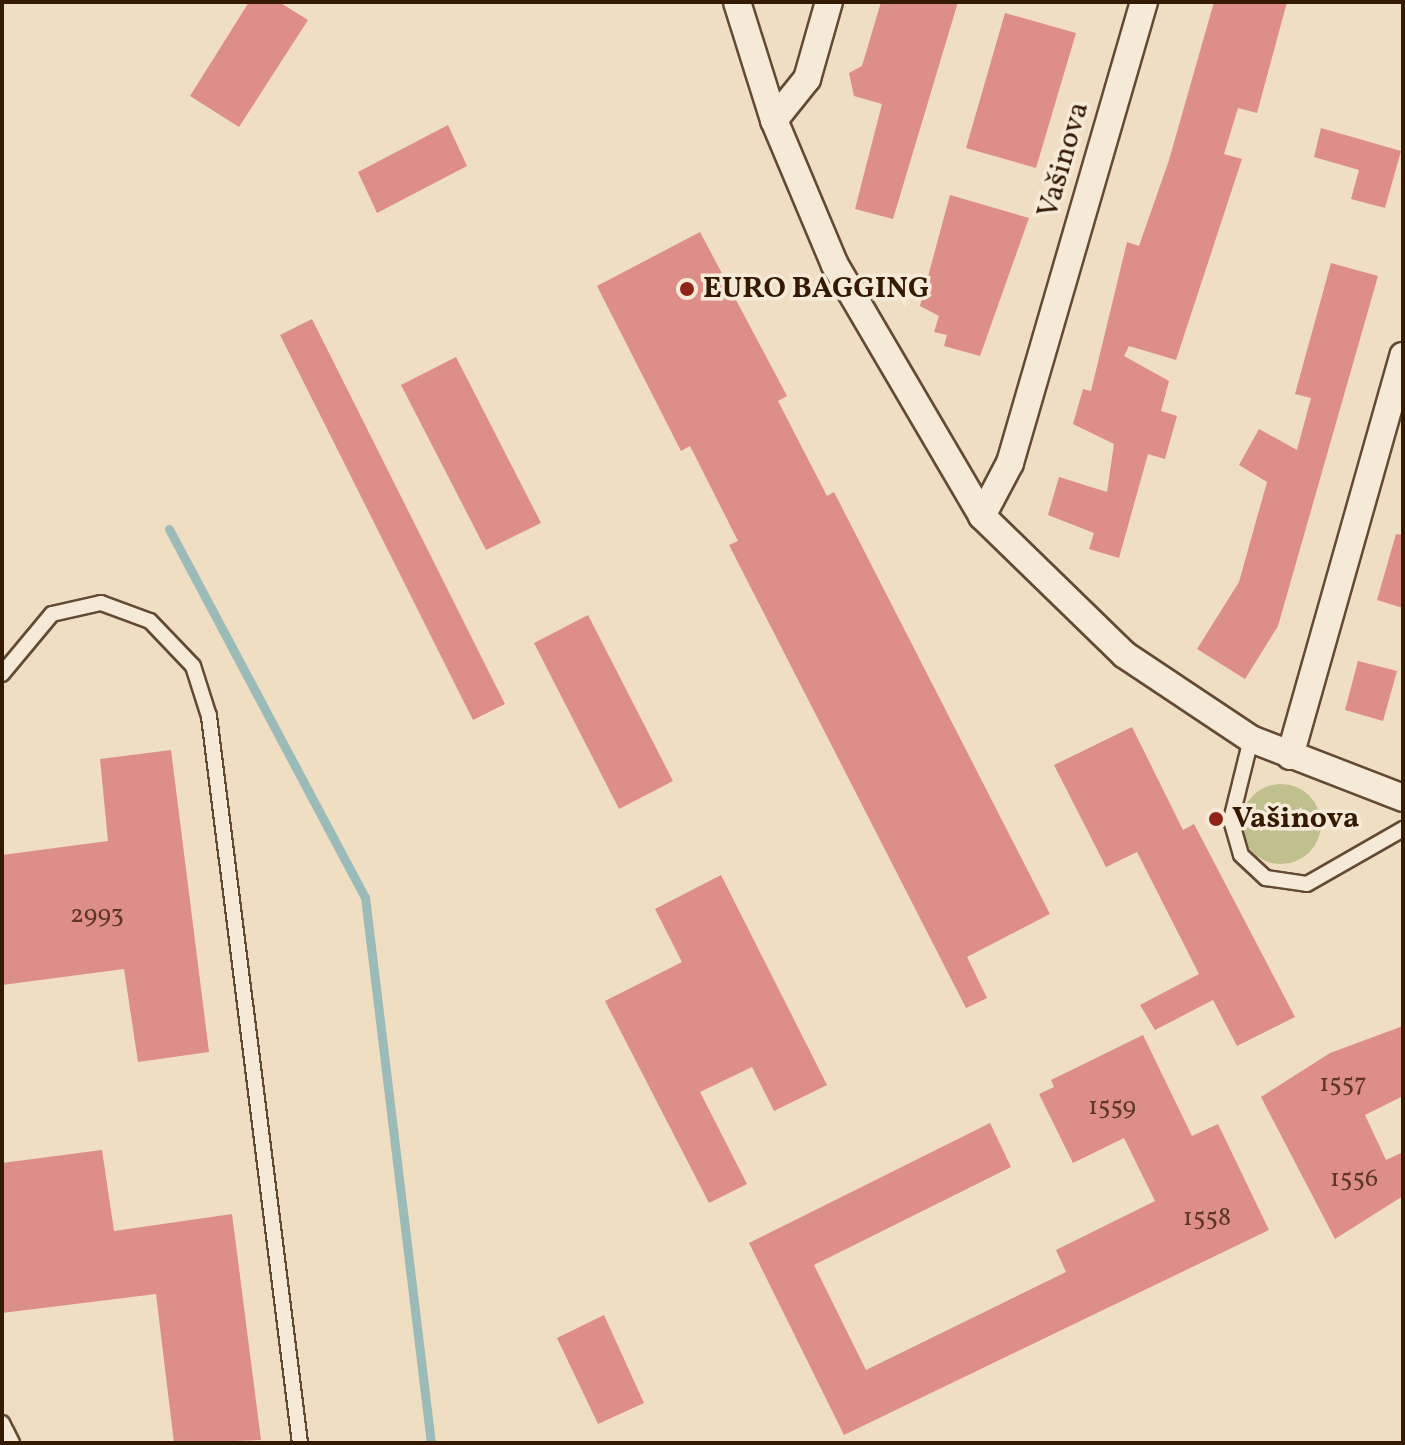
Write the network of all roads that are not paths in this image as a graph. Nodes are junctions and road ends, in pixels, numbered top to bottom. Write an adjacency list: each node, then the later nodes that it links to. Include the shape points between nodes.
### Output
1 (737, 2): 4 (street)
2 (829, 2): 4 (street, via 807,79)
3 (1144, 2): 6 (street, Vašinova, via 1010,463)
4 (774, 120): 6 (street, via 835,265)
5 (1403, 356): 9 (street)
6 (982, 516): 8 (street, via 1125,655)
7 (2, 674): 14 (lane, via 52,614 101,603 150,621 193,666 209,716)
8 (1251, 739): 9 (street); 11 (lane, via 1231,820 1241,855 1266,878 1307,884)
9 (1290, 756): 10 (street)
10 (1403, 798)
11 (1403, 829)
12 (2, 1423): 13 (lane)
13 (12, 1443)
14 (300, 1443)

